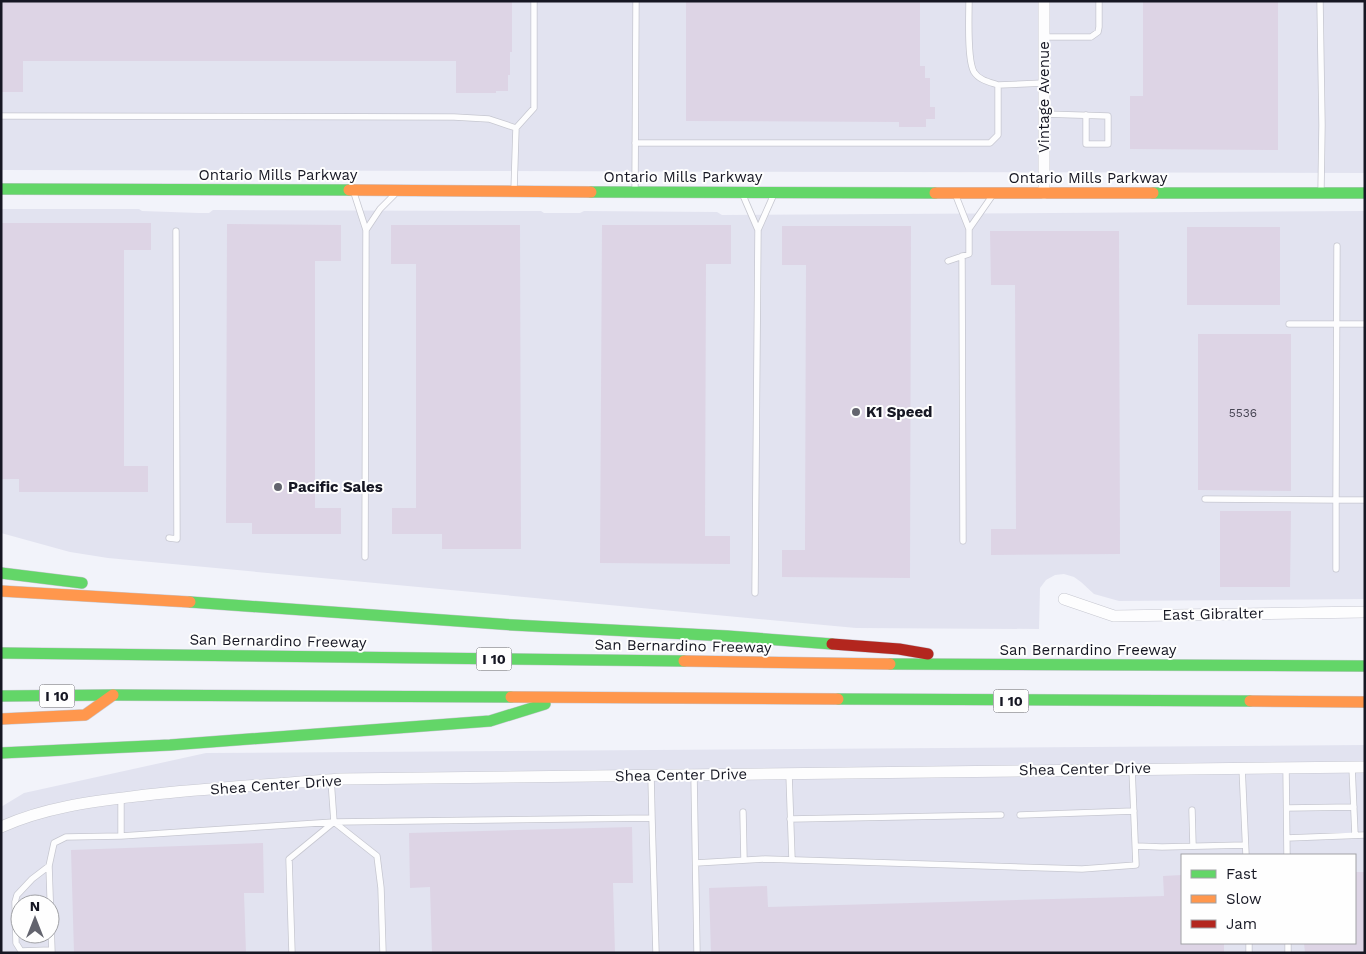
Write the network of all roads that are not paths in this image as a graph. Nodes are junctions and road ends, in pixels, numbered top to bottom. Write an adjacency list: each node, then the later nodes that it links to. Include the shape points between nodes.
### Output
1 (534, 1): 13 (lane, via 534,108)
2 (636, 1): 14 (lane)
3 (969, 1): 9 (lane, via 973,71 983,80)
4 (1044, 1): 7 (street, Vintage Avenue)
5 (1099, 1): 7 (lane, via 1098,32 1091,37)
6 (1320, 1): 23 (lane)
7 (1044, 37): 8 (street, Vintage Avenue)
8 (1044, 83): 9 (lane); 10 (street, Vintage Avenue)
9 (998, 85): 14 (lane, via 998,135 990,143)
10 (1044, 114): 11 (lane); 26 (street, Vintage Avenue)
11 (1086, 115): 11 (lane, via 1108,116 1108,144 1086,144)
12 (1, 116): 13 (lane, via 454,117 489,119)
13 (516, 128): 18 (lane)
14 (635, 143): 19 (lane)
15 (1, 189): 16 (main road, Ontario Mills Parkway)
16 (353, 191): 17 (main road, Ontario Mills Parkway); 28 (lane)
17 (399, 191): 18 (main road, Ontario Mills Parkway); 28 (lane, via 380,209)
18 (514, 191): 19 (main road, Ontario Mills Parkway)
19 (635, 192): 20 (main road, Ontario Mills Parkway)
20 (742, 192): 21 (main road, Ontario Mills Parkway); 29 (lane)
21 (775, 192): 22 (main road, Ontario Mills Parkway); 29 (lane)
22 (955, 192): 25 (main road, Ontario Mills Parkway); 27 (lane)
23 (1321, 192): 24 (main road, Ontario Mills Parkway); 26 (main road, Ontario Mills Parkway)
24 (1365, 192)
25 (994, 193): 26 (main road, Ontario Mills Parkway); 27 (lane)
26 (1044, 193)
27 (969, 229): 32 (lane, via 969,254)
28 (366, 230): 42 (lane)
29 (758, 230): 46 (lane)
30 (176, 231): 40 (lane, via 177,539)
31 (1337, 246): 35 (lane)
32 (962, 256): 33 (lane); 41 (lane)
33 (948, 261)
34 (1289, 324): 35 (lane)
35 (1337, 324): 36 (lane); 38 (lane)
36 (1365, 324)
37 (1205, 499): 38 (lane)
38 (1336, 500): 39 (lane); 43 (lane)
39 (1365, 500)
40 (169, 538)
41 (963, 541)
42 (365, 556)
43 (1336, 568)
44 (1, 573): 48 (main road)
45 (1, 592): 48 (main road)
46 (755, 593)
47 (1064, 599): 49 (street, East Gibralter, via 1114,616)
48 (266, 607): 51 (main road, via 898,648)
49 (1365, 612)
50 (1, 653): 51 (main road, San Bernardino Freeway / I 10)
51 (988, 665): 52 (main road, San Bernardino Freeway / I 10)
52 (1365, 666)
53 (113, 695): 54 (main road, I 10); 55 (main road, I 10); 57 (main road, via 85,715)
54 (1, 696)
55 (564, 698): 56 (main road, I 10); 58 (main road, via 490,721 170,745)
56 (1365, 702)
57 (1, 719)
58 (2, 753)
59 (1286, 766): 60 (street, Shea Center Drive); 61 (street, Shea Center Drive); 70 (lane)
60 (1242, 767): 63 (street, Shea Center Drive); 84 (lane)
61 (1352, 767): 62 (street, Shea Center Drive); 69 (lane)
62 (1365, 767)
63 (1132, 769): 64 (street, Shea Center Drive); 72 (lane)
64 (789, 774): 65 (street, Shea Center Drive); 77 (lane)
65 (694, 775): 66 (street, Shea Center Drive); 91 (lane)
66 (651, 776): 67 (street, Shea Center Drive); 76 (lane)
67 (331, 780): 68 (street, Shea Center Drive); 78 (lane)
68 (121, 798): 79 (street, Shea Center Drive, via 81,803); 82 (lane)
69 (1354, 807): 70 (lane); 80 (lane)
70 (1287, 808): 83 (lane)
71 (1192, 810): 86 (lane)
72 (1134, 811): 75 (lane); 85 (lane)
73 (743, 812): 89 (lane)
74 (1001, 815): 77 (lane)
75 (1020, 815)
76 (652, 818): 78 (lane); 96 (lane)
77 (790, 819): 90 (lane)
78 (334, 822): 82 (lane); 94 (lane, via 289,859); 95 (lane, via 378,856)
79 (1, 827)
80 (1355, 835): 81 (lane); 83 (lane)
81 (1365, 835)
82 (121, 836): 92 (lane, via 66,837 54,843)
83 (1287, 838): 88 (lane)
84 (1245, 845): 86 (lane); 87 (lane)
85 (1136, 846): 86 (lane); 90 (lane, via 1136,865 1082,869)
86 (1193, 846)
87 (1246, 854)
88 (1287, 854)
89 (744, 860): 90 (lane); 91 (lane)
90 (792, 860)
91 (696, 863): 97 (lane)
92 (49, 866): 93 (lane); 93 (lane, via 17,895 16,943 21,951)
93 (52, 951)
94 (292, 953)
95 (383, 953)
96 (656, 953)
97 (697, 953)

